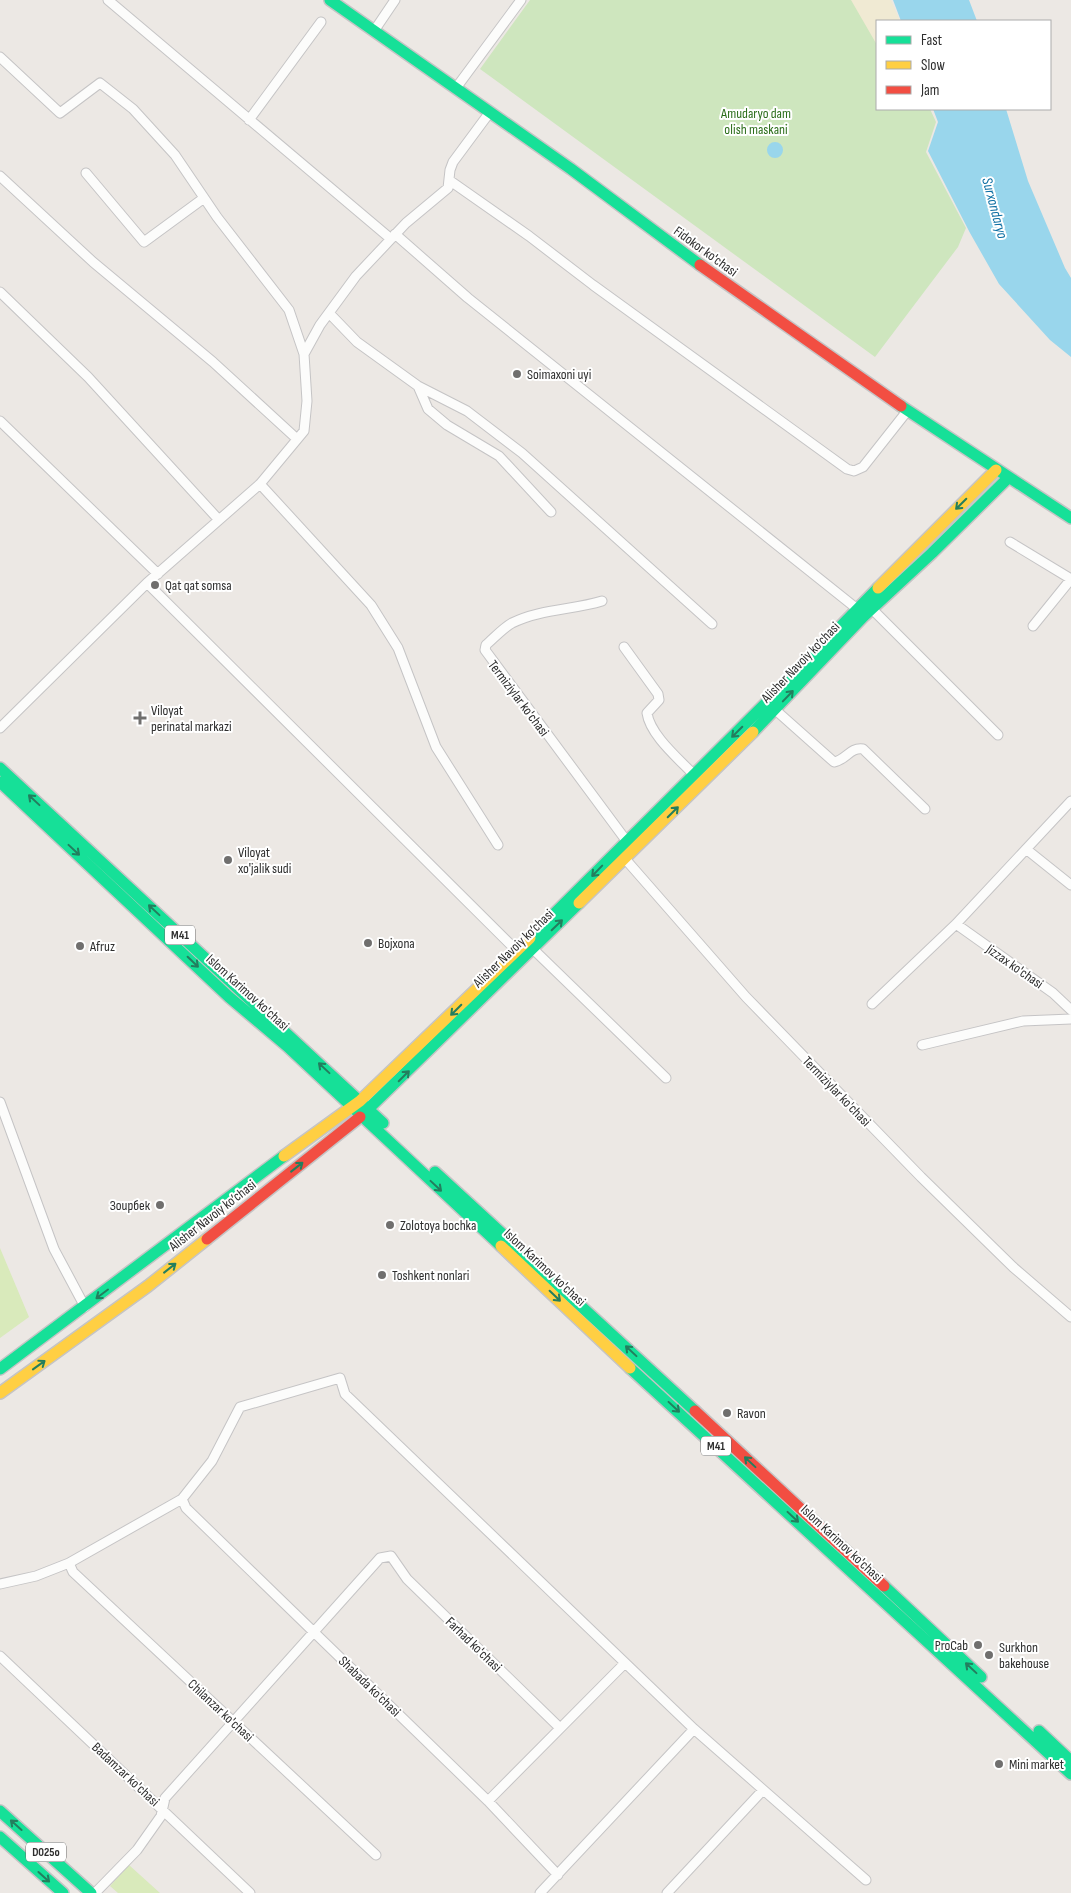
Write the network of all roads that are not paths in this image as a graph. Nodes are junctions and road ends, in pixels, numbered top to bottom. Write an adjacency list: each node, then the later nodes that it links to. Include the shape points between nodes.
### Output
1 (108, 0): 10 (street)
2 (330, 0): 6 (main road, Fidokor ko'chasi)
3 (395, 0): 6 (street)
4 (521, 0): 8 (street)
5 (321, 22): 10 (street)
6 (374, 31): 8 (main road, Fidokor ko'chasi)
7 (0, 57): 14 (street, via 60,113 100,83 133,109 175,155)
8 (456, 88): 9 (main road, Fidokor ko'chasi)
9 (490, 112): 13 (street, via 453,162); 20 (main road, Fidokor ko'chasi, via 689,258)
10 (249, 120): 15 (street)
11 (86, 173): 14 (street, via 144,242)
12 (0, 176): 22 (street, via 93,262 213,362)
13 (449, 180): 15 (street, via 448,188); 20 (street, via 846,469 854,471 862,467)
14 (204, 198): 18 (street, via 289,310)
15 (393, 237): 17 (street, via 356,276); 34 (street)
16 (0, 292): 28 (street, via 88,377)
17 (329, 313): 18 (street); 19 (street, via 357,342)
18 (304, 354): 22 (street, via 307,401 304,431)
19 (418, 386): 26 (street, via 428,409 447,426 499,456); 35 (street, via 467,411 522,453)
20 (908, 410): 23 (main road, Fidokor ko'chasi)
21 (0, 422): 30 (street)
22 (297, 439): 25 (street)
23 (996, 470): 24 (main road, Fidokor ko'chasi); 34 (main road, Alisher Navoiy ko’chasi, one-way to 34)
24 (1008, 478): 27 (main road, Fidokor ko'chasi); 34 (main road, Alisher Navoiy ko’chasi)
25 (260, 484): 28 (street); 47 (street, via 371,605 398,648 436,747)
26 (551, 512)
27 (1071, 518)
28 (219, 520): 30 (street)
29 (1010, 542): 31 (street)
30 (158, 574): 32 (street)
31 (1071, 579): 36 (street)
32 (147, 584): 39 (street); 54 (street)
33 (602, 601): 46 (street, Termiziylar ko'chasi, via 543,612 511,624 485,650)
34 (865, 609): 38 (main road, Alisher Navoiy ko’chasi); 40 (street)
35 (712, 624)
36 (1033, 626)
37 (624, 647): 42 (street, via 658,694 659,700 647,713 648,721)
38 (771, 706): 42 (main road, Alisher Navoiy ko’chasi, one-way to 42); 45 (street, via 834,762 853,750 863,749); 50 (main road, Alisher Navoiy ko’chasi, one-way to 38)
39 (0, 728)
40 (998, 734)
41 (0, 768): 61 (main road, Islom Karimov ko'chasi / M41, one-way to 41)
42 (694, 775): 46 (main road, Alisher Navoiy ko’chasi)
43 (0, 782): 61 (main road, Islom Karimov ko'chasi / M41, one-way to 61, via 229,997)
44 (1071, 801): 48 (street)
45 (925, 809)
46 (626, 841): 49 (main road, Alisher Navoiy ko’chasi); 50 (street, Termiziylar ko'chasi)
47 (498, 845)
48 (1026, 849): 51 (street); 52 (street)
49 (617, 850): 50 (street, Termiziylar ko'chasi); 54 (main road, Alisher Navoiy ko’chasi, one-way to 54)
50 (630, 855): 53 (main road, Alisher Navoiy ko’chasi, one-way to 50); 65 (street, Termiziylar ko'chasi, via 746,997 1012,1267)
51 (1071, 885)
52 (956, 924): 55 (street); 56 (street, Jizzax ko'chasi, via 1053,993)
53 (533, 948): 54 (main road, Alisher Navoiy ko’chasi); 59 (street)
54 (520, 954): 61 (main road, Alisher Navoiy ko’chasi, one-way to 61); 62 (main road, Alisher Navoiy ko’chasi, one-way to 54)
55 (872, 1004)
56 (1071, 1010)
57 (1071, 1019): 58 (street, via 1023,1021)
58 (922, 1045)
59 (666, 1078)
60 (0, 1102): 63 (street, via 54,1249)
61 (356, 1105): 62 (main road, Islom Karimov ko'chasi / M41); 63 (main road, Alisher Navoiy ko’chasi, one-way to 63)
62 (366, 1114): 66 (main road, Alisher Navoiy ko’chasi, one-way to 62, via 148,1286); 78 (main road, Islom Karimov ko'chasi / M41, one-way to 62); 79 (main road, Islom Karimov ko'chasi / M41, one-way to 79, via 608,1347)
63 (85, 1307): 64 (main road, Alisher Navoiy ko’chasi)
64 (72, 1317): 66 (main road); 67 (main road, Alisher Navoiy ko’chasi)
65 (1071, 1317)
66 (84, 1332): 68 (main road, Alisher Navoiy ko’chasi, one-way to 66)
67 (0, 1369)
68 (0, 1394)
69 (182, 1499): 70 (street); 72 (street, Shabada ko'chasi, via 186,1508); 74 (street, via 212,1461 240,1407 340,1378 345,1394)
70 (69, 1563): 71 (street, via 36,1576); 75 (street, Chilanzar ko'chasi, via 73,1572)
71 (0, 1584)
72 (314, 1632): 75 (street); 76 (street, Farhad ko'chasi, via 380,1558 391,1556 407,1579); 81 (street, Shabada ko'chasi)
73 (0, 1656): 82 (street, Badamzar ko'chasi)
74 (625, 1662): 76 (street); 77 (street)
75 (233, 1721): 82 (street, via 165,1798); 85 (street, Chilanzar ko'chasi)
76 (560, 1728): 81 (street)
77 (694, 1729): 80 (street); 86 (street)
78 (1071, 1761)
79 (1071, 1774)
80 (763, 1790): 87 (street); 93 (street)
81 (488, 1801): 86 (street, Shabada ko'chasi)
82 (163, 1809): 90 (street, via 162,1816 137,1850); 91 (street, Badamzar ko'chasi)
83 (0, 1811): 89 (main road, D025o, one-way to 83)
84 (0, 1837): 88 (main road, D025o, one-way to 88)
85 (376, 1855)
86 (558, 1875): 92 (street)
87 (866, 1880)
88 (63, 1893)
89 (91, 1893)
90 (95, 1893)
91 (250, 1893)
92 (540, 1893)
93 (667, 1893)

